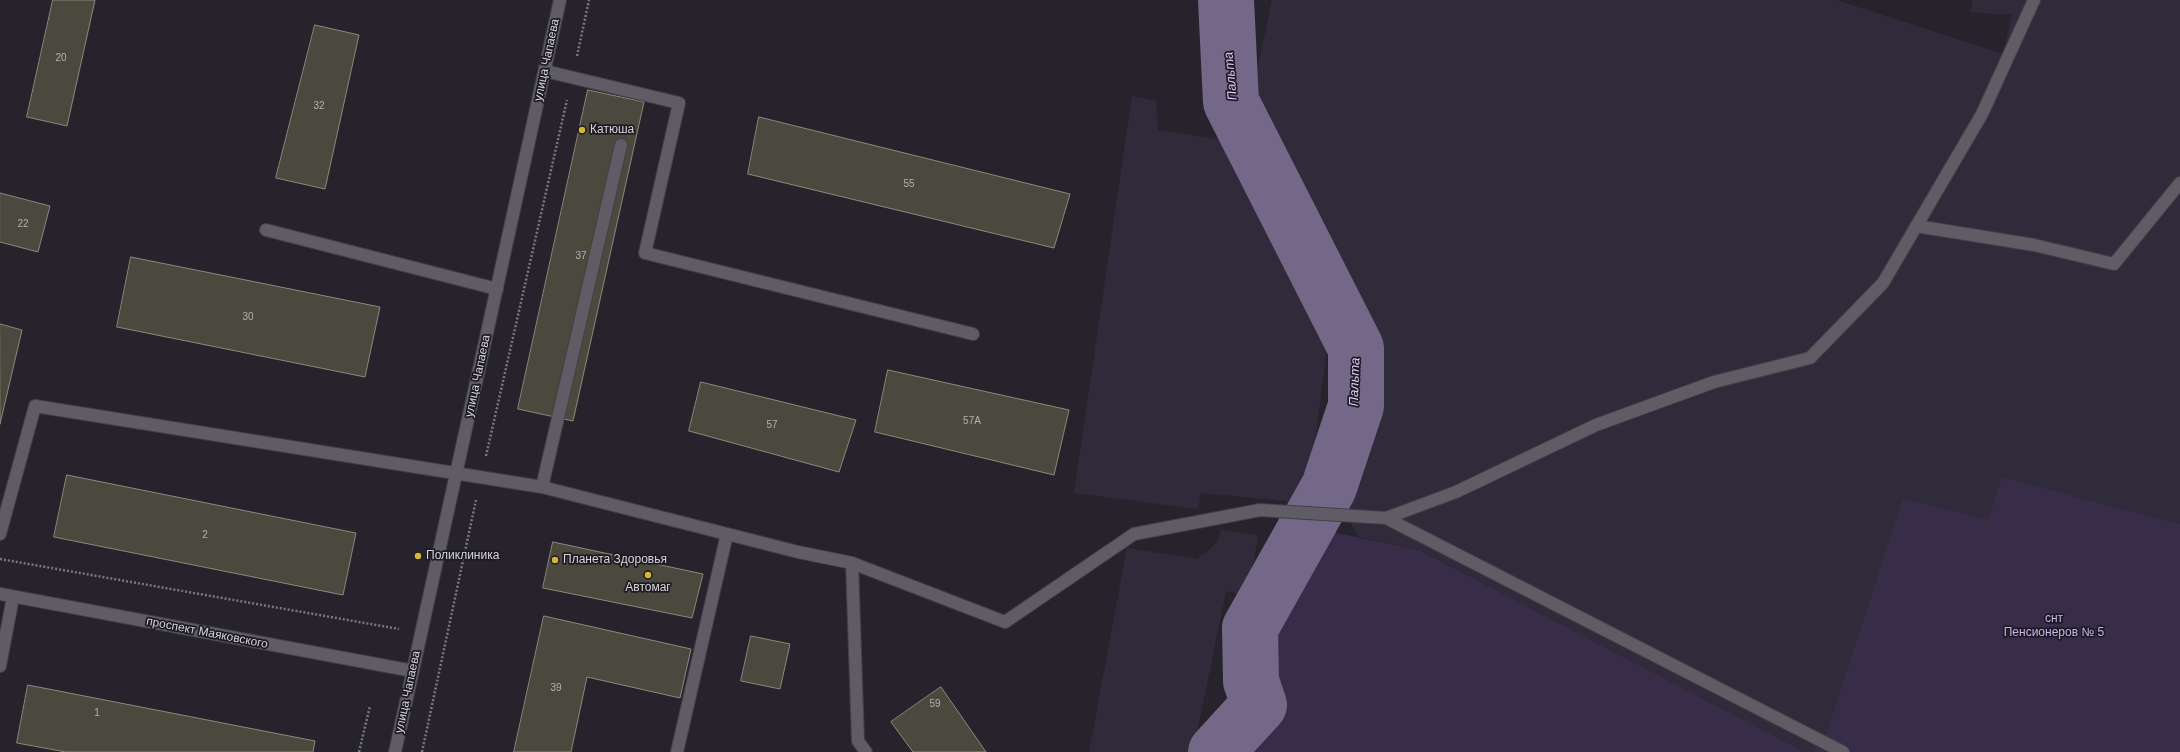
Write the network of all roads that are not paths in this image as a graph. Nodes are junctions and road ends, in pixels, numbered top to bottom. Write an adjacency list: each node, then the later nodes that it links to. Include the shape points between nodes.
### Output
1 (560, 0): 3 (street, улица Чапаева)
2 (2034, 0): 6 (street, via 1982,114)
3 (544, 71): 8 (street, улица Чапаева); 9 (street, via 678,103 645,253)
4 (621, 145): 11 (street)
5 (2180, 183): 6 (street, via 2114,264 2034,246)
6 (1916, 226): 12 (street, via 1883,283 1810,358 1714,382 1596,425 1456,492)
7 (266, 230): 8 (street)
8 (497, 289): 10 (street, улица Чапаева)
9 (973, 334)
10 (456, 474): 11 (street); 13 (street, via 35,406); 19 (street, улица Чапаева)
11 (542, 487): 14 (street)
12 (1386, 518): 15 (street, via 1260,510 1134,534 1005,622); 24 (street)
13 (0, 534)
14 (727, 534): 15 (street); 22 (street)
15 (852, 563): 20 (street)
16 (0, 594): 17 (street, проспект Маяковского)
17 (13, 597): 18 (street); 19 (street, проспект Маяковского)
18 (0, 666)
19 (413, 671): 21 (street, улица Чапаева)
20 (858, 746): 23 (street)
21 (395, 752)
22 (677, 752)
23 (866, 752)
24 (1843, 752)

